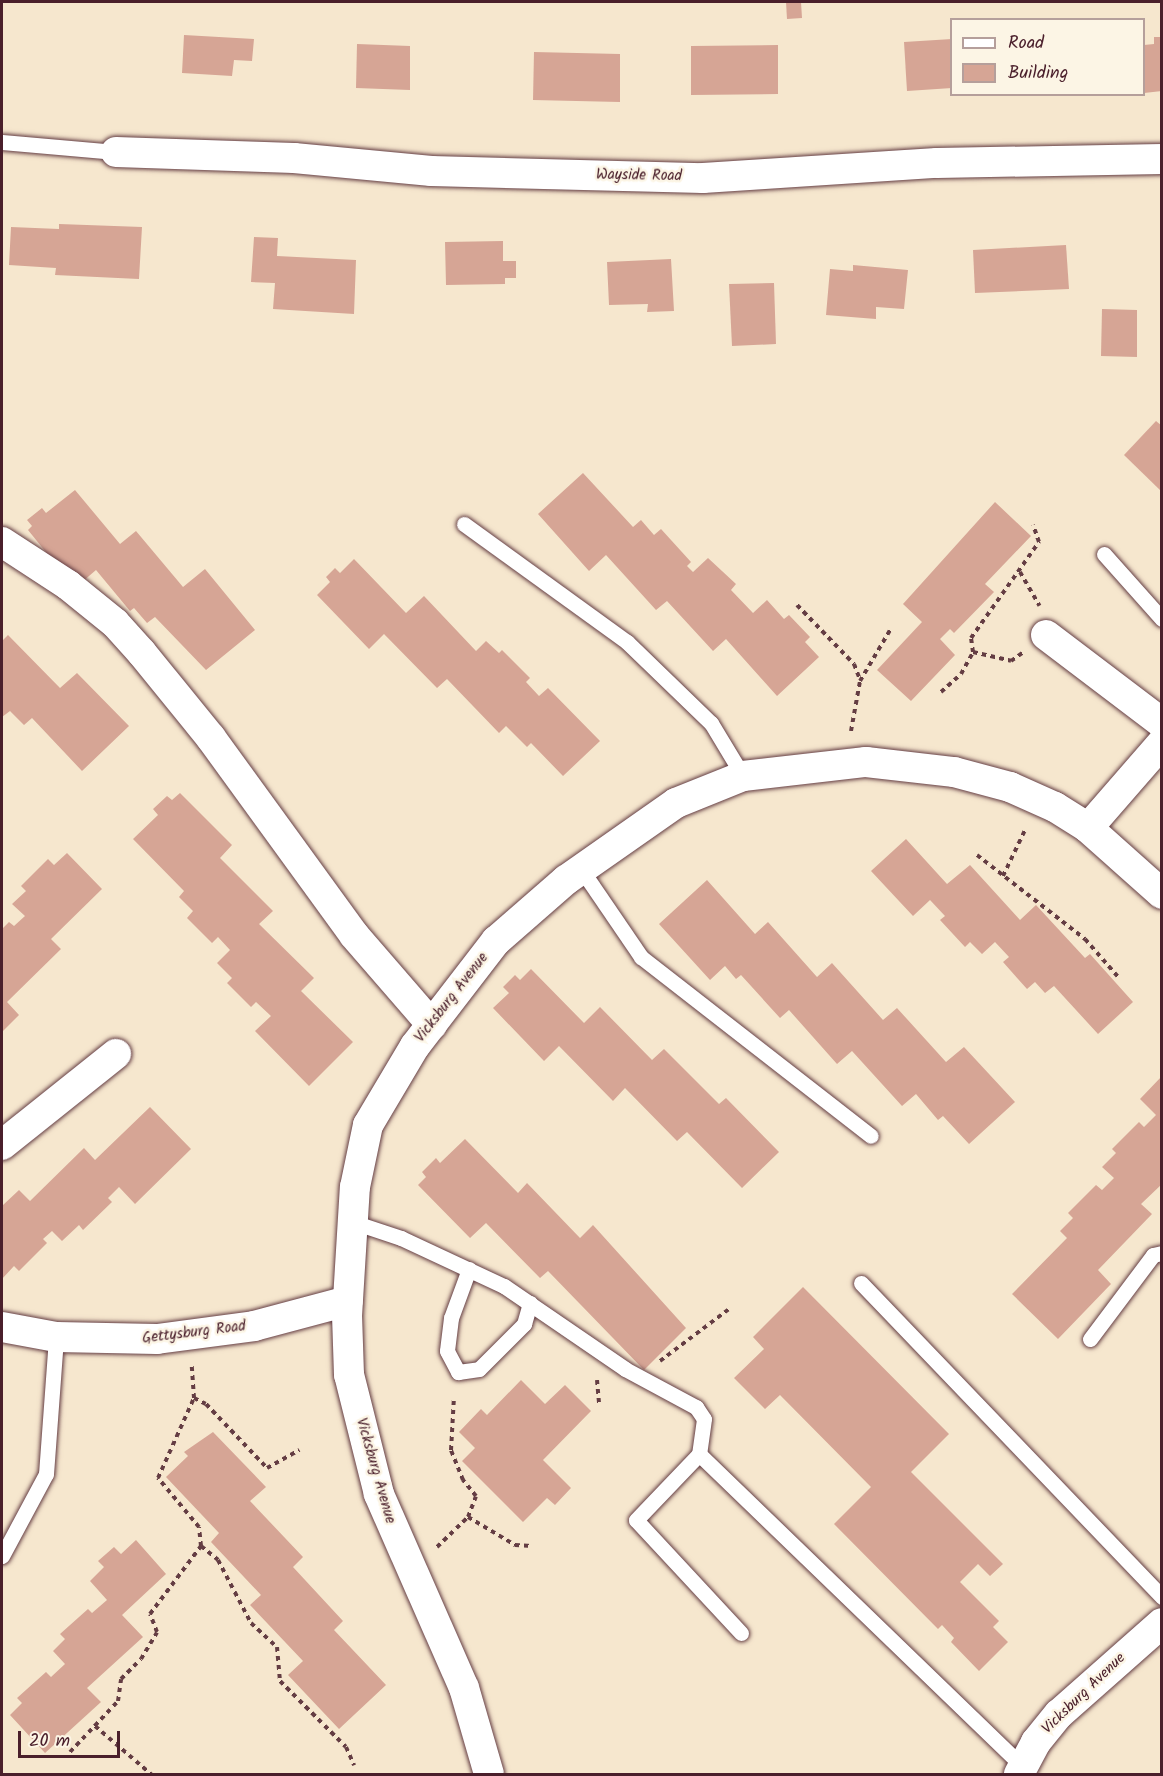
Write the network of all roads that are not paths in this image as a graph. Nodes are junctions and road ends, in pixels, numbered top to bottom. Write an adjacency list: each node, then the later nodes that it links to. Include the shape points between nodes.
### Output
1 (2, 142): 2 (lane)
2 (116, 152): 3 (street, Wayside Road, via 294,158 431,171 703,178 937,163)
3 (1161, 159)
4 (464, 524): 11 (lane, via 627,642 711,723)
5 (2, 542): 15 (street, via 68,585 115,623 142,653 210,738 354,935)
6 (1104, 554): 7 (lane)
7 (1161, 619)
8 (1046, 635): 9 (street)
9 (1161, 723)
10 (1161, 743): 12 (street)
11 (743, 776): 12 (street, Vicksburg Avenue, via 845,764 900,765 1010,787 1055,807); 13 (street, Vicksburg Avenue, via 676,803)
12 (1088, 828): 14 (street, Vicksburg Avenue)
13 (581, 869): 15 (street, Vicksburg Avenue, via 496,941); 17 (lane, via 641,957)
14 (1161, 894)
15 (432, 1025): 19 (street, Vicksburg Avenue, via 368,1125)
16 (116, 1053): 18 (street)
17 (871, 1136)
18 (2, 1146)
19 (353, 1222): 21 (lane, via 401,1238); 23 (street, Vicksburg Avenue)
20 (1159, 1251): 27 (lane)
21 (469, 1269): 24 (lane); 24 (lane, via 451,1318 447,1352 458,1372 479,1368 524,1324)
22 (861, 1283): 30 (lane)
23 (348, 1301): 26 (street, Gettysburg Road, via 254,1326 157,1339); 34 (street, Vicksburg Avenue, via 349,1375 379,1494 465,1688)
24 (530, 1304): 28 (lane, via 641,1377 696,1407 704,1419)
25 (2, 1327): 26 (street, Gettysburg Road)
26 (56, 1337): 29 (lane, via 46,1474)
27 (1090, 1339)
28 (699, 1454): 32 (lane, via 636,1520); 33 (lane)
29 (2, 1556)
30 (1161, 1598)
31 (1161, 1623): 33 (street, Vicksburg Avenue, via 1059,1714)
32 (741, 1633)
33 (1020, 1770)
34 (489, 1774)

